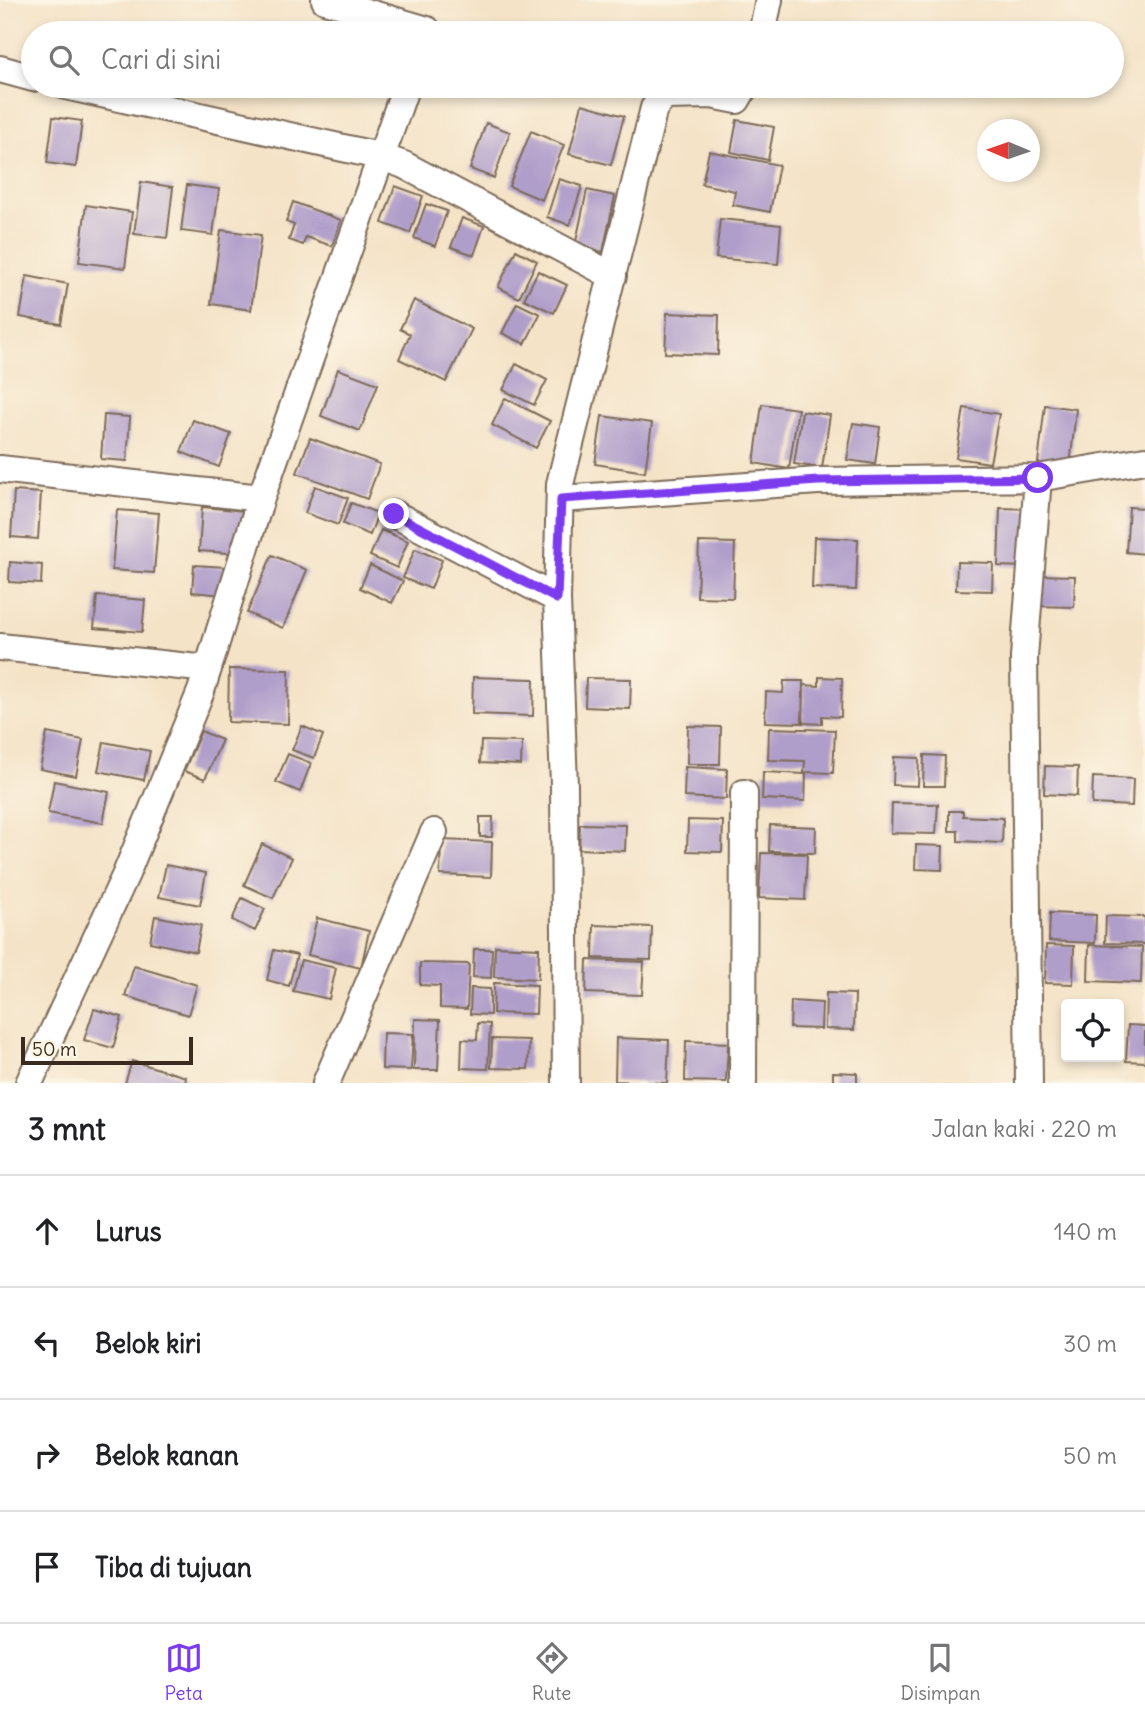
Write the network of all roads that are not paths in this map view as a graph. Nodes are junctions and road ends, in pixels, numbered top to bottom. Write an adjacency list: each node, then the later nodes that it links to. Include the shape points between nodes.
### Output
1 (325, 0): 3 (street)
2 (769, 0): 4 (street)
3 (412, 21)
4 (765, 21)
5 (0, 69): 6 (street)
6 (21, 75)
7 (120, 98): 10 (street)
8 (401, 98): 10 (street)
9 (664, 98): 11 (street, via 654,107)
10 (379, 156): 11 (street); 15 (street)
11 (613, 276): 16 (street, via 560,484)
12 (1145, 460): 14 (street)
13 (0, 469): 15 (street)
14 (1038, 478): 16 (street, via 818,481); 27 (street, via 1024,657)
15 (261, 498): 20 (street)
16 (561, 499): 18 (street)
17 (394, 514): 18 (street)
18 (557, 599): 25 (street, via 564,785)
19 (0, 647): 20 (street)
20 (208, 669): 23 (street, via 126,874)
21 (744, 793): 26 (street)
22 (434, 832): 24 (street)
23 (29, 1083)
24 (326, 1083)
25 (566, 1083)
26 (743, 1083)
27 (1028, 1083)

